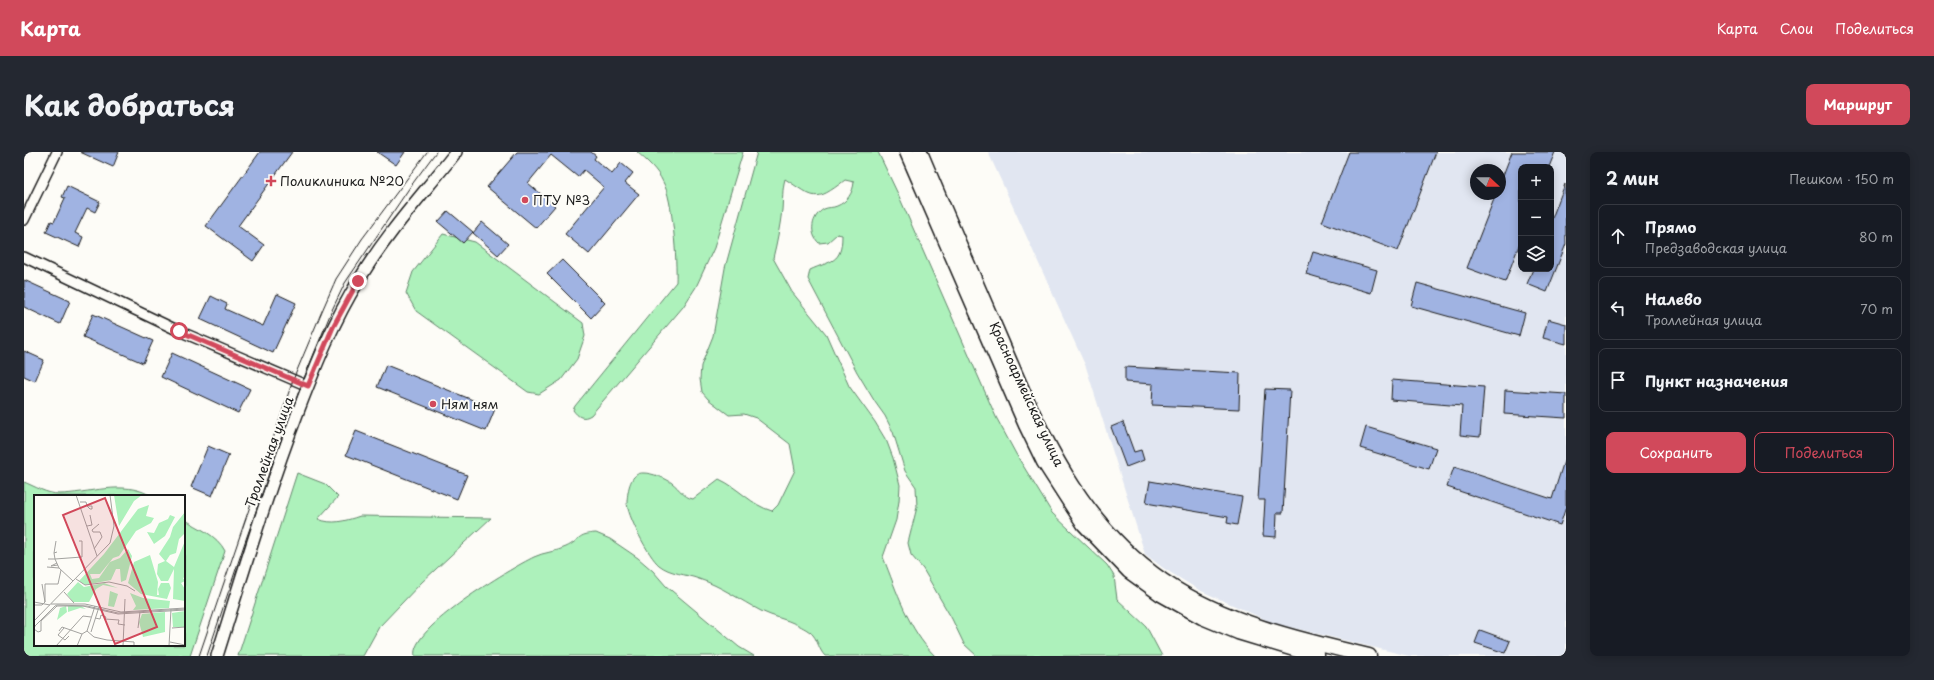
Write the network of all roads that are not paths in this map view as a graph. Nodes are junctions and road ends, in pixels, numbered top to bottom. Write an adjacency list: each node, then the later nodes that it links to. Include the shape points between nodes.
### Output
1 (57, 152): 5 (street)
2 (456, 152): 7 (street, Троллейная улица, via 368,264 333,327)
3 (907, 152): 9 (main road, Красноармейская улица, via 1026,425 1044,462 1084,524 1129,571 1161,594 1202,617 1238,632)
4 (920, 152): 10 (main road, Красноармейская улица, via 1054,458 1097,520 1142,566 1191,598 1219,611 1279,632)
5 (24, 220)
6 (24, 257): 7 (street, via 179,331)
7 (308, 386): 8 (street, Троллейная улица, via 274,476)
8 (217, 656)
9 (1317, 656)
10 (1369, 656)

